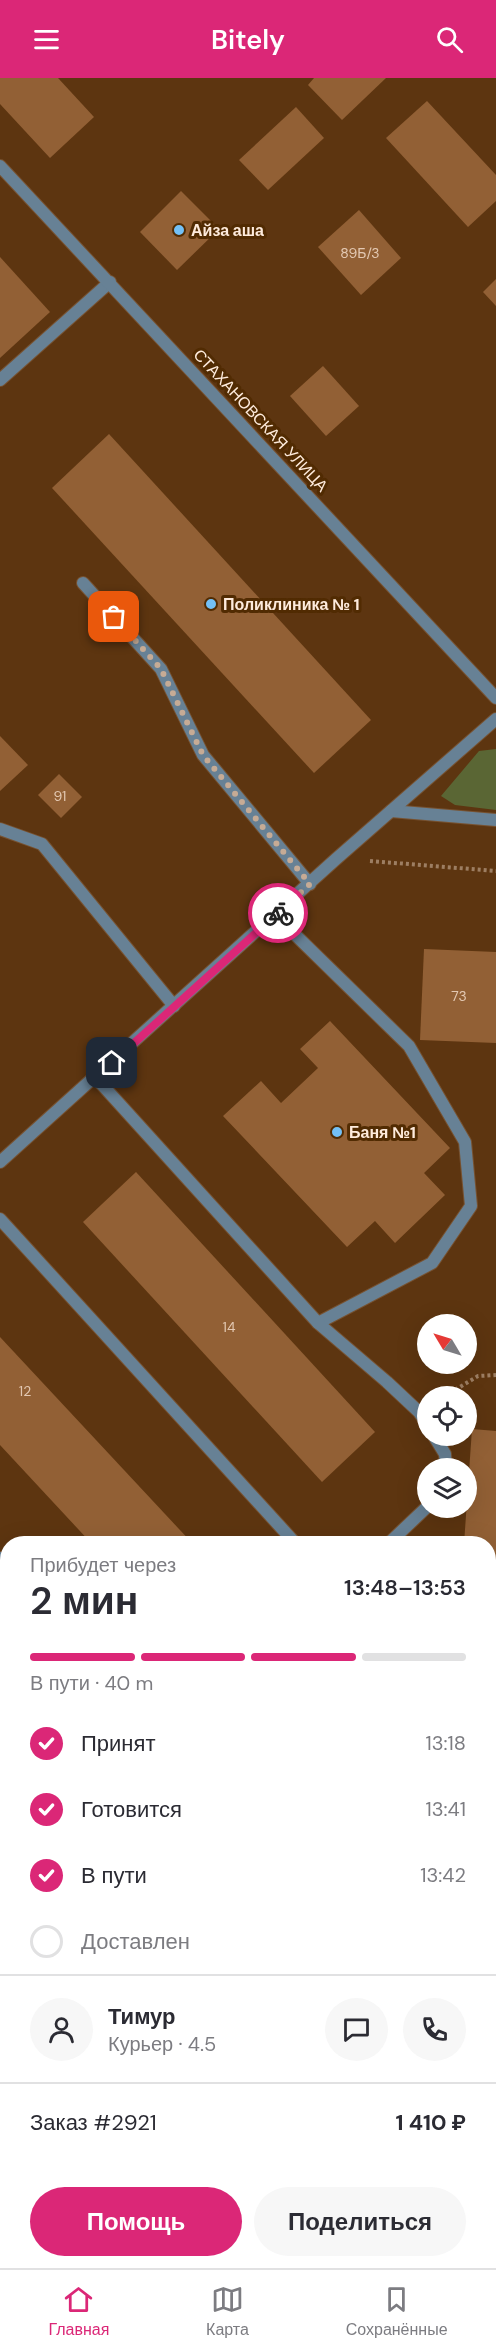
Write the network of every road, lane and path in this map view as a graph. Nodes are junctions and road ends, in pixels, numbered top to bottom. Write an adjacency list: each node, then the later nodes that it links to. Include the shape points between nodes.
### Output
1 (0, 166): 2 (street, СТАХАНОВСКАЯ УЛИЦА)
2 (110, 282): 3 (street); 5 (street, СТАХАНОВСКАЯ УЛИЦА)
3 (0, 380)
4 (83, 583): 12 (street, via 161,669 203,755)
5 (496, 698)
6 (496, 719): 7 (street)
7 (391, 811): 8 (street); 10 (street)
8 (496, 820)
9 (0, 829): 14 (street, via 42,844)
10 (336, 859): 11 (path); 12 (street)
11 (496, 871)
12 (310, 884): 13 (street)
13 (275, 915): 14 (street); 18 (street, via 409,1047 465,1142 471,1206 432,1263)
14 (174, 1006): 15 (street)
15 (96, 1078): 16 (street); 18 (street)
16 (0, 1162)
17 (0, 1219): 23 (street)
18 (318, 1323): 21 (street)
19 (496, 1376): 20 (path, via 478,1376)
20 (461, 1386)
21 (417, 1410)
22 (417, 1516): 24 (street)
23 (289, 1536)
24 (396, 1536)

